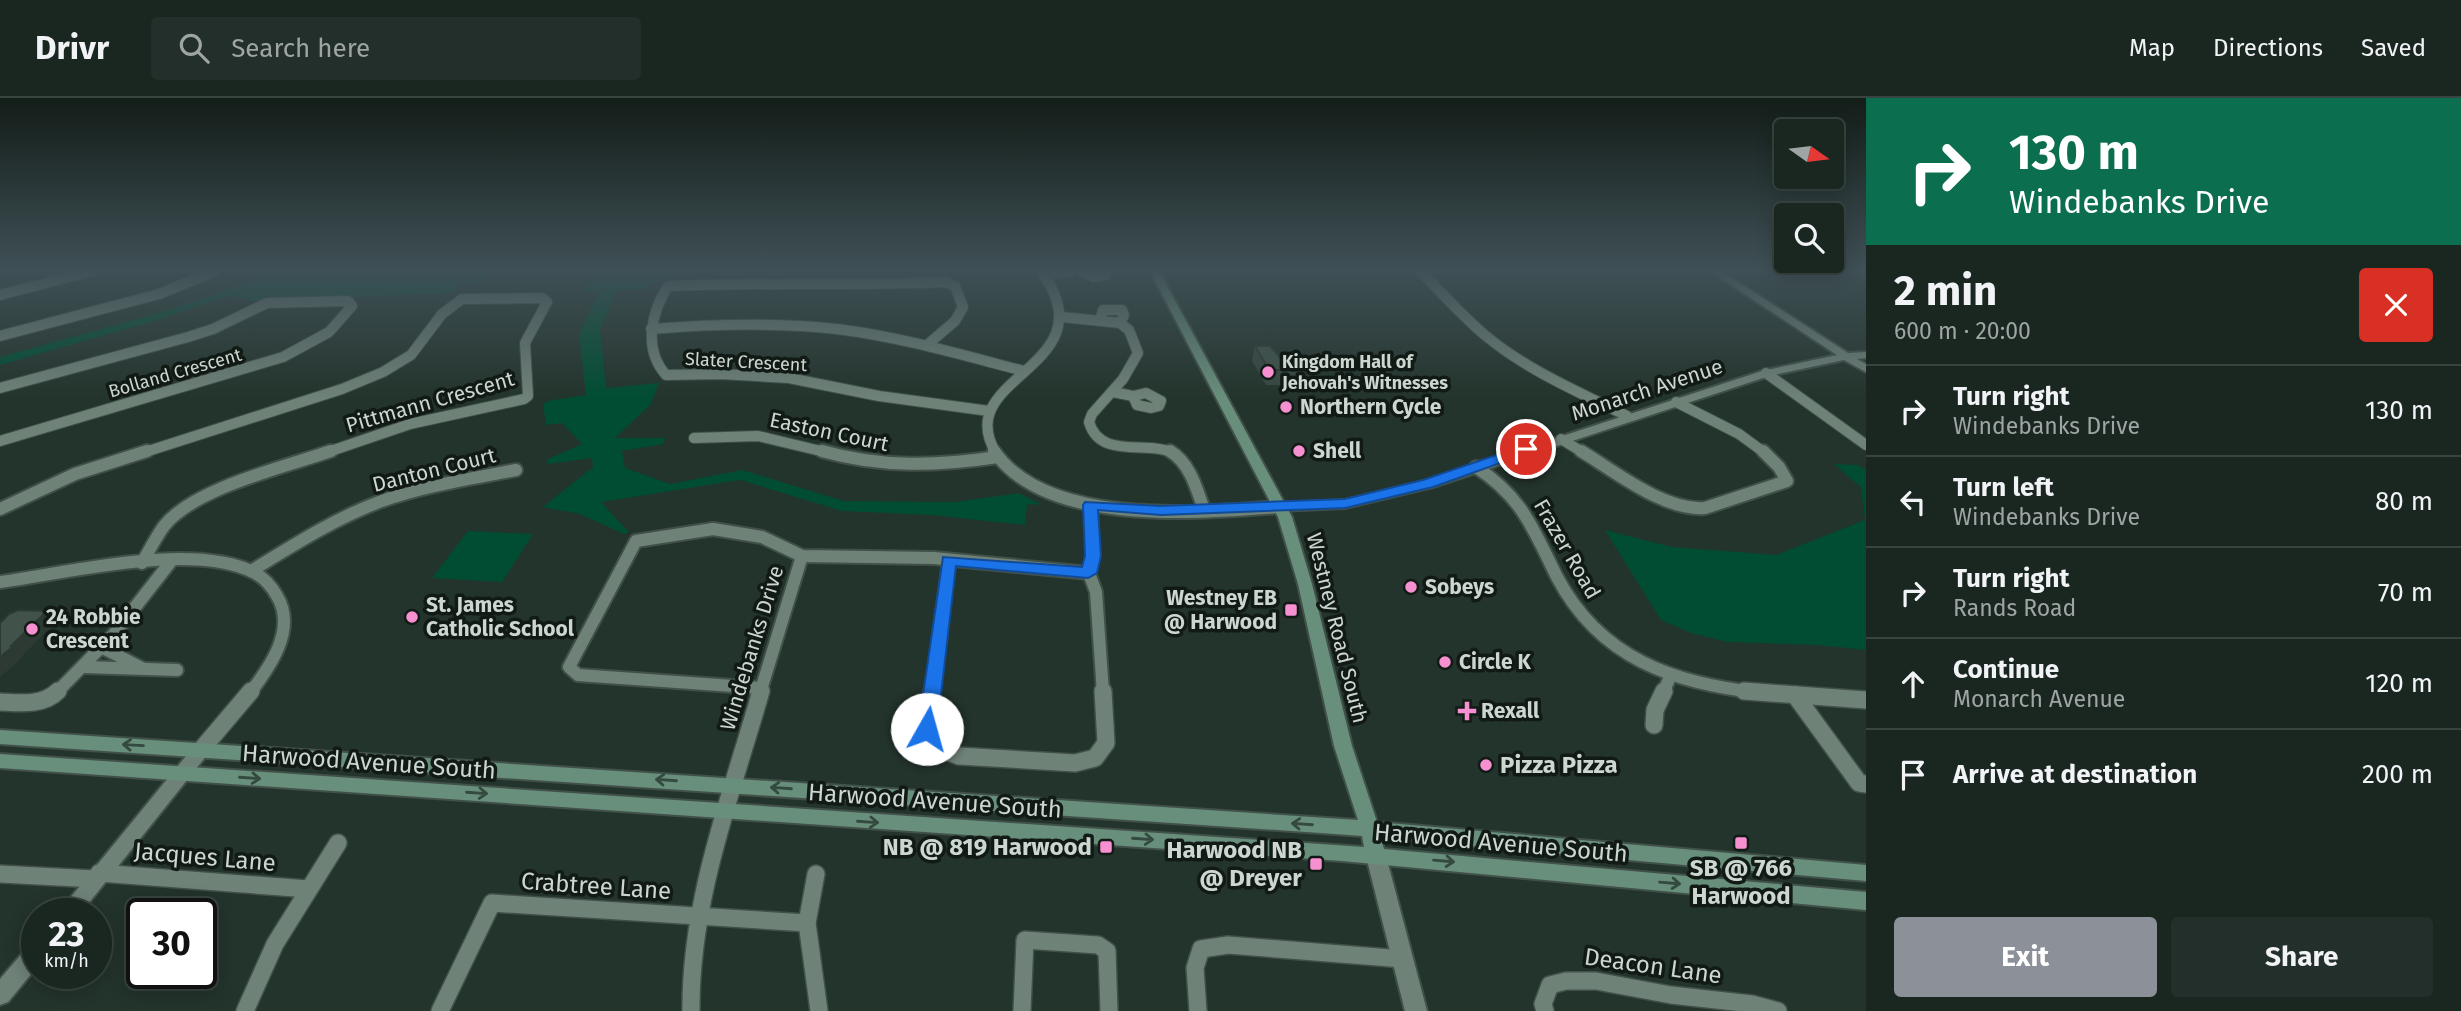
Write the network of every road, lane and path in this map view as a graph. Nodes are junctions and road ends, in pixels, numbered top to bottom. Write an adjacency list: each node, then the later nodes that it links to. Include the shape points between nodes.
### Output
1 (83, 314): 15 (street)
2 (244, 314): 22 (street, Bolland Crescent, via 201,333)
3 (345, 314): 30 (street, Bolland Crescent, via 329,332 283,357)
4 (442, 314): 37 (street, Pittmann Crescent, via 418,348 381,374 75,474)
5 (541, 314): 42 (street, Pittmann Crescent, via 525,343 528,396 524,399 410,424 219,489 165,525)
6 (655, 314): 14 (street)
7 (959, 314): 16 (street)
8 (1061, 314): 12 (street)
9 (1177, 314): 36 (main road, Westney Road South)
10 (1464, 314): 27 (street, via 1507,351)
11 (1781, 314): 18 (street)
12 (1062, 317): 13 (street); 20 (street, via 1048,347)
13 (1100, 320): 23 (street, via 1120,323 1129,330 1138,353)
14 (651, 329): 16 (street, via 712,324 798,326); 26 (street, Slater Crescent, via 660,370 666,374 789,378)
15 (0, 336)
16 (927, 345): 20 (street)
17 (1866, 355): 18 (street, Monarch Avenue)
18 (1847, 356): 19 (street); 21 (street, Monarch Avenue)
19 (1866, 369)
20 (1024, 371): 26 (street)
21 (1766, 373): 25 (street, Monarch Avenue); 31 (street)
22 (0, 388)
23 (1112, 391): 24 (street); 38 (street, via 1090,418 1089,425 1099,439 1122,448 1170,451 1181,457)
24 (1133, 396)
25 (1676, 402): 27 (street, Monarch Avenue); 29 (street, via 1747,439 1787,481 1705,508 1684,508)
26 (989, 411): 32 (street, via 988,439)
27 (1627, 416): 29 (street, Monarch Avenue)
28 (694, 438): 32 (street, Easton Court, via 743,435 849,459 904,466)
29 (1561, 439): 33 (street, Monarch Avenue)
30 (0, 441)
31 (1866, 445)
32 (998, 457): 35 (street, via 1036,485)
33 (1476, 467): 36 (street, Monarch Avenue, via 1428,484 1345,503); 50 (street, Frazer Road, via 1512,494 1582,618 1619,650)
34 (516, 470): 43 (street, Danton Court, via 400,494 330,523)
35 (1091, 505): 38 (street); 44 (street, via 1093,556)
36 (1279, 507): 38 (street); 63 (main road, Westney Road South, via 1298,554 1343,746)
37 (0, 509)
38 (1205, 510)
39 (802, 556): 41 (street, Windebanks Drive); 51 (street, Windebanks Drive); 51 (street, via 762,537 713,529 636,541 569,667 578,675)
40 (172, 560): 42 (street); 43 (street); 46 (street)
41 (949, 561): 44 (street, Windebanks Drive); 44 (street, via 927,729 936,747 959,756 1075,763 1095,758 1106,743 1096,592)
42 (142, 563): 45 (street)
43 (251, 571): 57 (street, via 270,585 282,603 284,630 254,685)
44 (1088, 573)
45 (0, 582)
46 (101, 648): 47 (street); 48 (street)
47 (84, 667): 48 (street); 54 (street, via 52,697 32,704)
48 (142, 668): 49 (street)
49 (177, 670)
50 (1670, 677): 52 (street, Frazer Road, via 1722,690); 55 (street, via 1655,710)
51 (761, 688): 61 (street, Windebanks Drive)
52 (1795, 695): 53 (street, Frazer Road); 60 (street)
53 (1866, 700)
54 (0, 702)
55 (1654, 725)
56 (0, 737): 57 (main road, Harwood Avenue South, one-way to 56)
57 (201, 750): 59 (street); 61 (main road, Harwood Avenue South, one-way to 57)
58 (0, 761): 59 (main road, Harwood Avenue South)
59 (181, 774): 62 (main road, Harwood Avenue South, one-way to 62); 69 (street)
60 (1862, 783)
61 (734, 785): 62 (street, Windebanks Drive); 63 (main road, Harwood Avenue South, one-way to 61)
62 (726, 812): 65 (main road, Harwood Avenue South, one-way to 65); 74 (street)
63 (1370, 829): 65 (main road, Westney Road South); 66 (main road, Harwood Avenue South)
64 (338, 843): 70 (street)
65 (1376, 856): 72 (main road, Harwood Avenue South, one-way to 72); 76 (street)
66 (1866, 873)
67 (0, 874): 69 (street, Jacques Lane)
68 (816, 874): 75 (street)
69 (97, 876): 70 (street, Jacques Lane); 71 (street)
70 (308, 889): 79 (street, via 275,944)
71 (80, 898)
72 (1866, 901)
73 (492, 903): 74 (street, Crabtree Lane); 80 (street)
74 (697, 916): 75 (street); 81 (street, via 689,983)
75 (807, 923): 82 (street)
76 (1403, 959): 85 (street, via 1228,945 1201,949 1195,968); 86 (street)
77 (21, 970): 78 (street)
78 (0, 995)
79 (244, 1011)
80 (440, 1011)
81 (691, 1011)
82 (818, 1011)
83 (1022, 1011): 84 (street, via 1025,940 1098,945 1107,951)
84 (1109, 1011)
85 (1198, 1011)
86 (1416, 1011)
87 (1545, 1011): 88 (street, Deacon Lane, via 1550,985 1591,978)
88 (1778, 1011)

